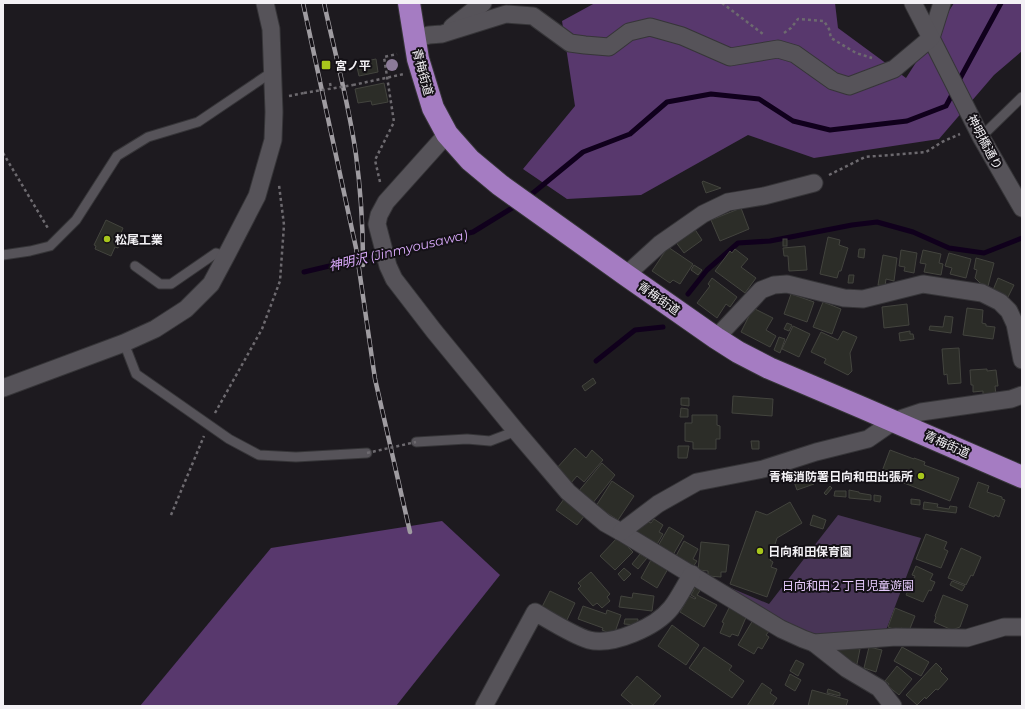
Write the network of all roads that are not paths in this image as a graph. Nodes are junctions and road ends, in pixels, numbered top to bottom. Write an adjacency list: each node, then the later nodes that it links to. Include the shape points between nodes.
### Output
1 (265, 3): 9 (street, via 271,29)
2 (409, 3): 8 (highway, 青梅街道)
3 (483, 3): 6 (street)
4 (913, 3): 7 (street)
5 (942, 3): 7 (street)
6 (442, 34): 7 (street, via 506,14 533,16 570,42 609,47 629,32 650,27 682,36 730,57 778,48 795,54 833,81 849,86 894,69); 8 (street)
7 (931, 38): 11 (street, 神明橋通り)
8 (414, 39): 12 (highway, 青梅街道, via 433,108)
9 (272, 72): 15 (lane, via 198,122 148,136 117,156 76,220 50,246 30,252); 16 (street, via 273,140 257,196)
10 (1022, 97): 11 (lane)
11 (979, 132): 14 (street, 神明橋通り)
12 (447, 134): 18 (highway, 青梅街道, via 470,160 500,185); 25 (street, via 386,202 378,215 377,224 394,279)
13 (814, 183): 18 (street, via 728,202 703,214 660,244)
14 (1022, 208)
15 (3, 255)
16 (226, 256): 17 (lane, via 216,253 171,284 160,284); 20 (street, via 211,284 186,309 155,329)
17 (135, 266)
18 (626, 276): 19 (highway, 青梅街道)
19 (716, 338): 21 (street, via 761,290 774,285 786,284 844,298 862,299 923,284 982,293 1000,302 1009,311 1015,324); 24 (highway, 青梅街道, via 769,368)
20 (124, 343): 22 (street); 27 (lane, via 136,374 229,439 259,455 296,457)
21 (1022, 360)
22 (3, 388)
23 (1022, 395): 24 (street, via 1011,399 921,412)
24 (894, 421): 28 (highway, 青梅街道); 29 (street, via 868,439 763,468 697,482 658,504)
25 (516, 431): 26 (lane, via 490,441 467,439); 29 (street, via 568,492 605,523)
26 (416, 442)
27 (367, 453)
28 (1022, 477)
29 (621, 532): 30 (street)
30 (692, 574): 32 (street, via 781,628); 33 (street, via 665,615 646,628 613,639 596,642 587,640 535,612)
31 (1022, 627): 32 (street, via 1004,627 967,638 896,637)
32 (814, 643): 34 (street, via 879,688)
33 (484, 706)
34 (893, 706)

